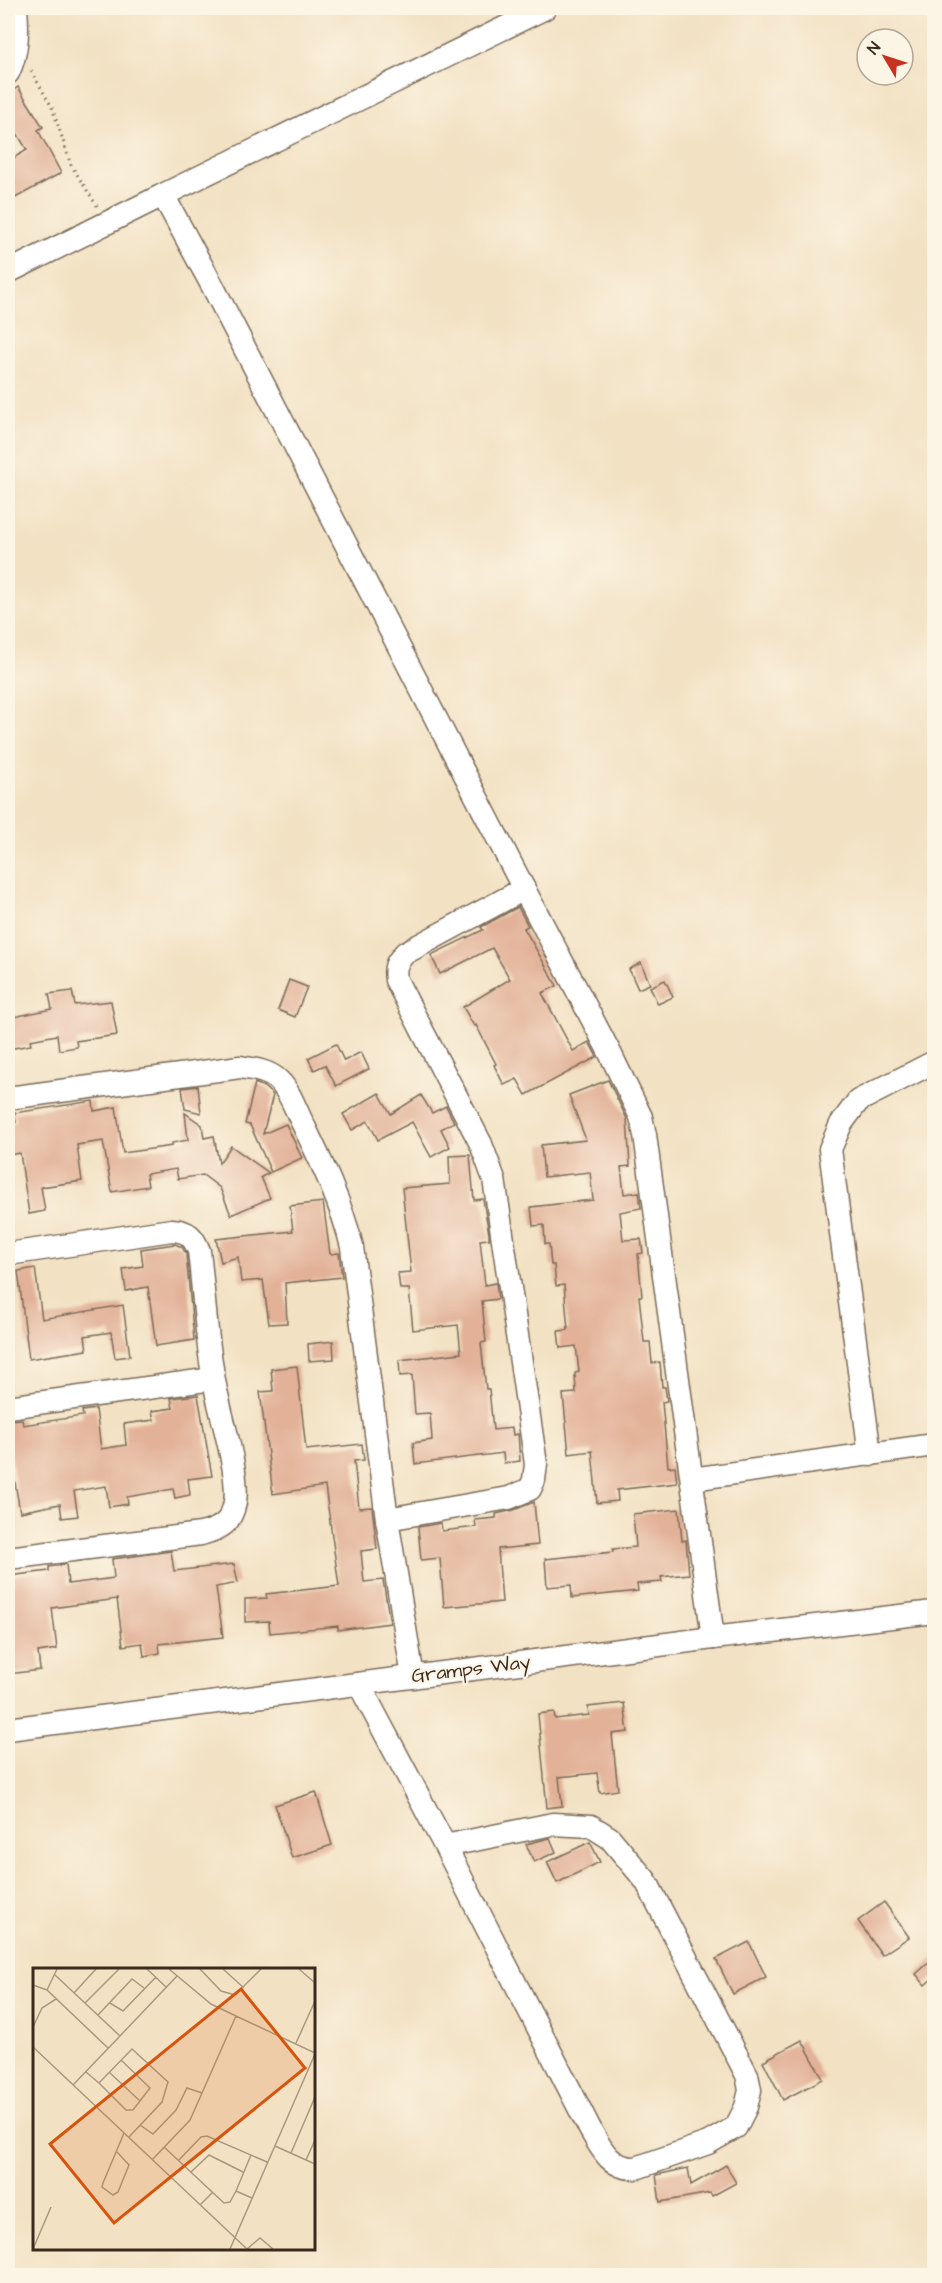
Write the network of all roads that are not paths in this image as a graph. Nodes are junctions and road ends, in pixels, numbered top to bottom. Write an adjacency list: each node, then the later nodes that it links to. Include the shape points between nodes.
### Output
1 (16, 8): 3 (street, via 17,45)
2 (545, 8): 4 (street)
3 (8, 73)
4 (163, 195): 5 (street); 6 (street)
5 (8, 272)
6 (524, 889): 14 (street, via 640,1117); 15 (street, via 405,954 394,969 396,980 481,1144 494,1179 536,1464 534,1480 530,1490 509,1498)
7 (934, 1062): 13 (street, via 858,1101 841,1124 830,1149)
8 (8, 1098): 15 (street, via 229,1067 270,1074 279,1082 317,1152 348,1229)
9 (8, 1254): 10 (street, via 172,1230 192,1235 199,1251)
10 (213, 1379): 11 (street); 16 (street, via 236,1484 233,1510 219,1530)
11 (8, 1407)
12 (934, 1445): 13 (street)
13 (870, 1455): 14 (street)
14 (692, 1479): 18 (street)
15 (387, 1519): 19 (street)
16 (8, 1558)
17 (934, 1612): 18 (street, Gramps Way)
18 (713, 1638): 19 (street, Gramps Way)
19 (412, 1677): 20 (street, Gramps Way)
20 (359, 1684): 21 (street, Gramps Way); 22 (street)
21 (8, 1730)
22 (446, 1846): 22 (street, via 553,1824 591,1826 609,1838 646,1881 747,2076 750,2090 736,2127 708,2143 636,2168 613,2162 591,2132)

